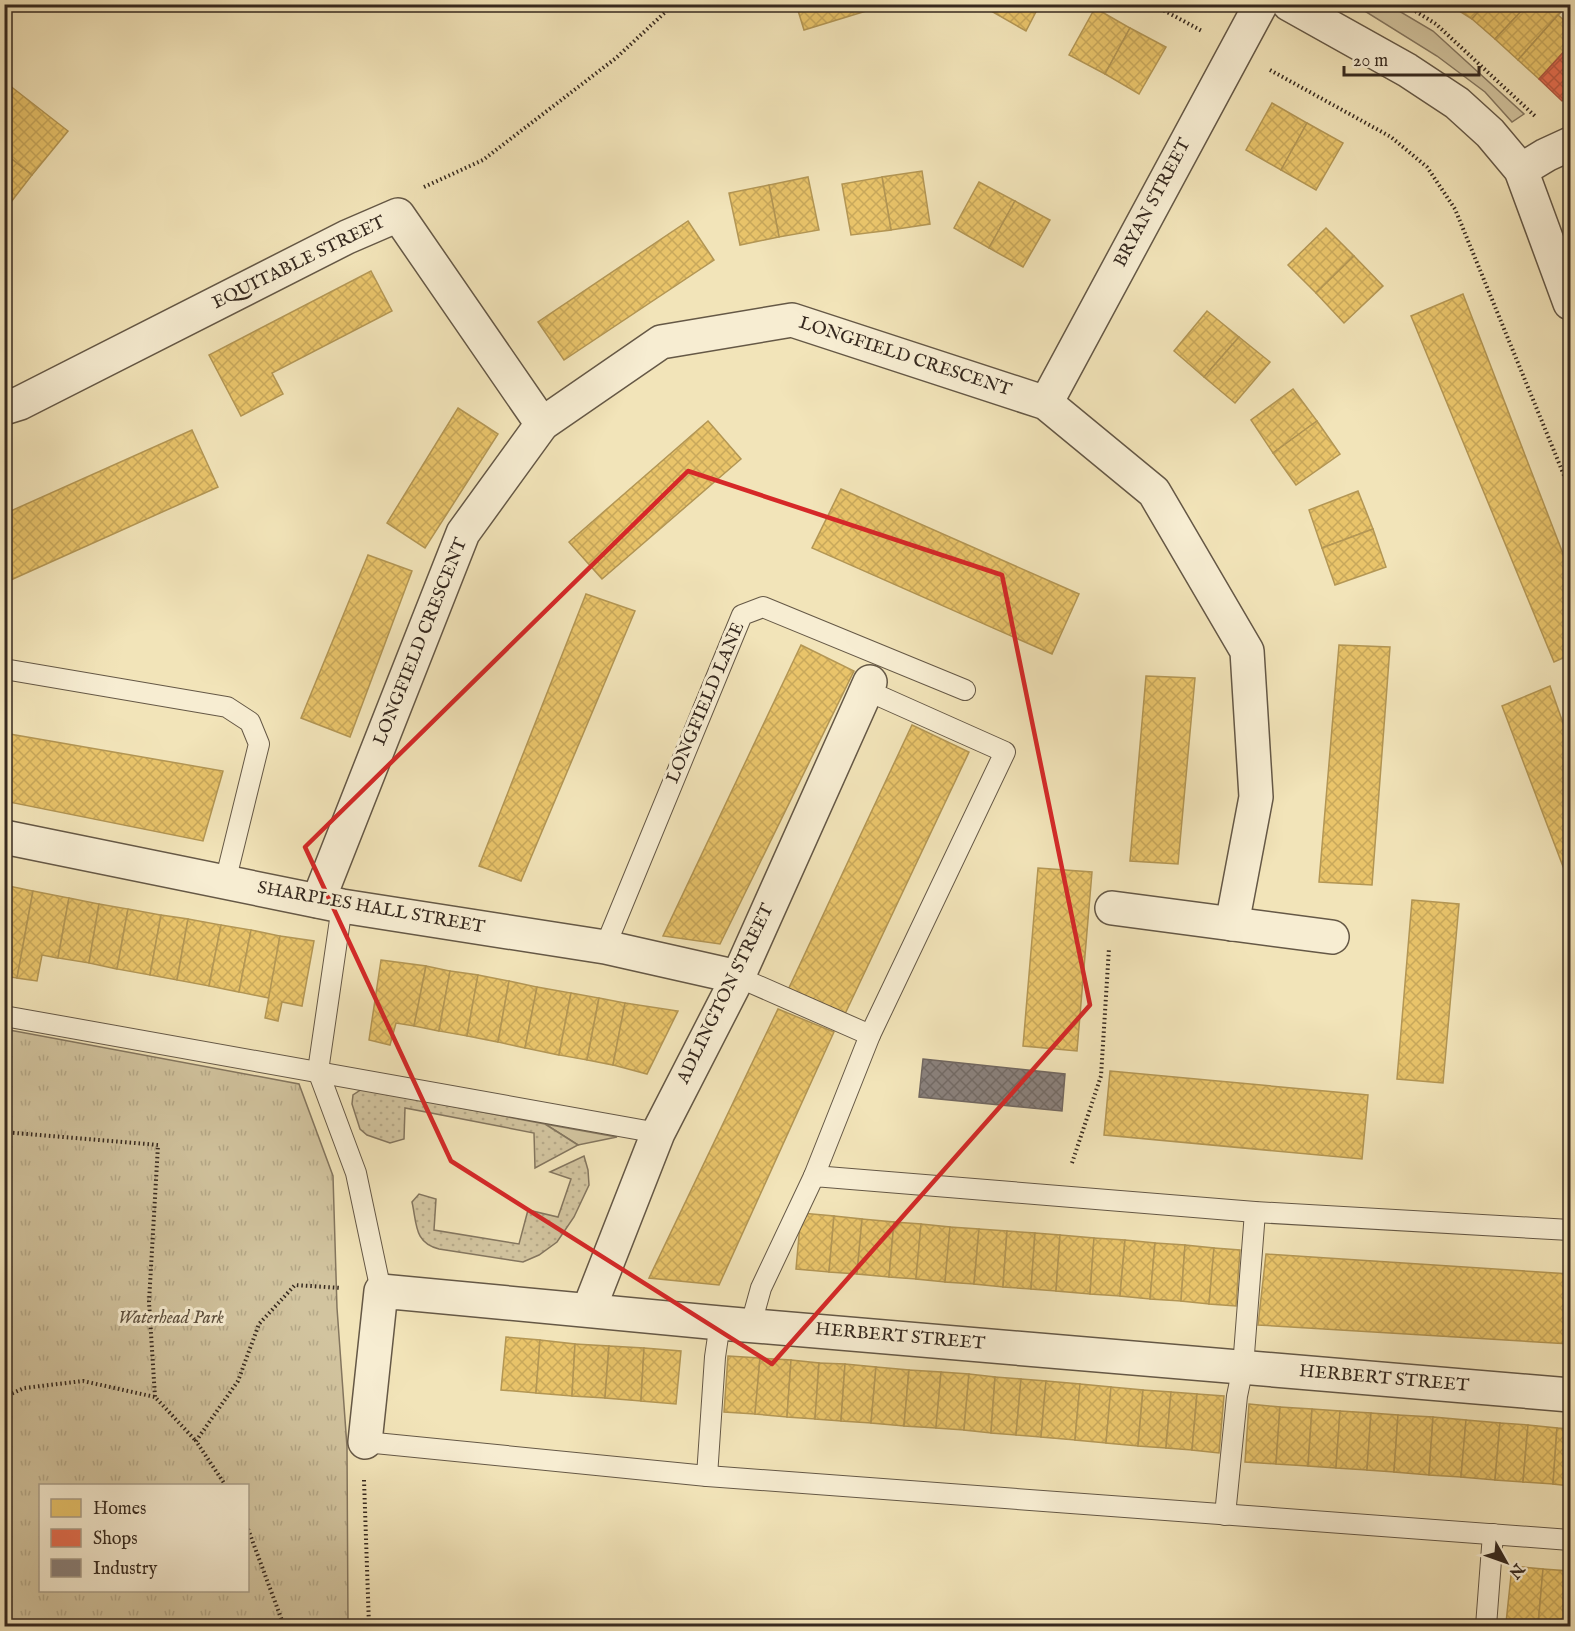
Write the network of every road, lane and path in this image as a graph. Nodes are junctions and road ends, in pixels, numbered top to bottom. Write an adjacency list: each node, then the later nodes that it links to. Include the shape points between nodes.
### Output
1 (674, 4): 11 (path, via 616,58 483,160 408,195)
2 (1152, 4): 6 (path)
3 (1261, 4): 13 (street, BRYAN STREET)
4 (1404, 4): 8 (path, via 1436,24)
5 (1305, 8): 10 (street, via 1457,103 1490,133)
6 (1203, 32)
7 (1269, 69): 16 (path, via 1391,137 1427,167 1455,209)
8 (1539, 119)
9 (1570, 144): 10 (street)
10 (1521, 170): 12 (street)
11 (398, 215): 14 (street, EQUITABLE STREET); 15 (street, EQUITABLE STREET)
12 (1570, 303)
13 (1046, 403): 15 (street, LONGFIELD CRESCENT, via 792,320 661,342); 24 (street, LONGFIELD CRESCENT, via 1154,492 1247,651 1256,796)
14 (4, 408)
15 (543, 424): 22 (street, LONGFIELD CRESCENT, via 463,533)
16 (1570, 490)
17 (4, 669): 21 (lane, via 227,707 250,722 259,744)
18 (868, 686): 27 (street, ADLINGTON STREET); 29 (lane, via 1005,752)
19 (965, 690): 26 (lane, LONGFIELD LANE, via 763,607 742,615)
20 (4, 837): 21 (street, SHARPLES HALL STREET)
21 (225, 882): 22 (street, SHARPLES HALL STREET)
22 (330, 904): 26 (street, SHARPLES HALL STREET); 30 (lane)
23 (1112, 908): 24 (street); 34 (path, via 1101,1076)
24 (1232, 924): 25 (street)
25 (1332, 936)
26 (604, 946): 27 (street, SHARPLES HALL STREET)
27 (738, 978): 29 (lane); 32 (street, ADLINGTON STREET)
28 (4, 1016): 30 (lane)
29 (870, 1035): 33 (lane)
30 (318, 1071): 32 (lane); 37 (lane, via 356,1173)
31 (4, 1132): 43 (path, via 158,1145 148,1302)
32 (658, 1133): 38 (street, ADLINGTON STREET)
33 (814, 1176): 34 (lane); 39 (lane, via 761,1288)
34 (1061, 1196): 35 (lane)
35 (1255, 1212): 36 (lane); 40 (lane)
36 (1570, 1230)
37 (381, 1291): 38 (street, HERBERT STREET); 44 (path, via 295,1285 259,1324 238,1381); 45 (street)
38 (589, 1309): 39 (street, HERBERT STREET)
39 (735, 1323): 40 (street, HERBERT STREET); 46 (lane, via 715,1357)
40 (1243, 1367): 41 (street, HERBERT STREET); 48 (lane)
41 (1570, 1395)
42 (4, 1397): 43 (path, via 24,1388 83,1381)
43 (155, 1397): 44 (path)
44 (196, 1442): 47 (path)
45 (365, 1442): 46 (lane); 53 (path)
46 (707, 1476): 48 (lane)
47 (225, 1484)
48 (1225, 1515): 50 (lane)
49 (249, 1532): 52 (path)
50 (1493, 1534): 51 (lane); 54 (lane)
51 (1570, 1540)
52 (284, 1626)
53 (369, 1626)
54 (1486, 1626)

